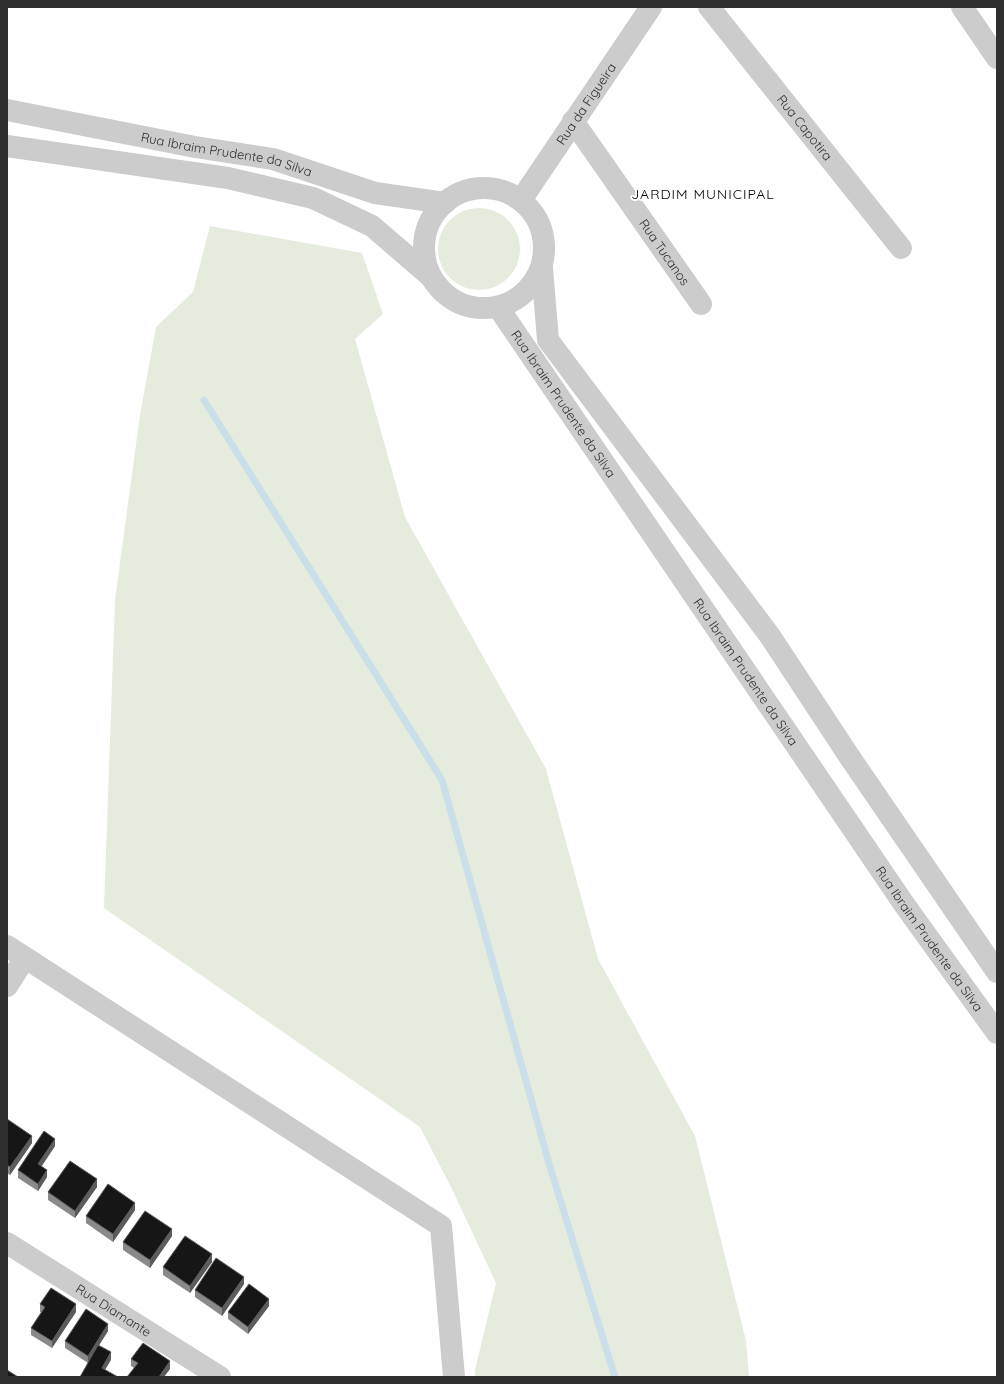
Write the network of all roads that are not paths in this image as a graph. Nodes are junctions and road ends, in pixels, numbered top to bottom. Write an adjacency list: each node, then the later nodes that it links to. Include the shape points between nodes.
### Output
1 (651, 7): 6 (street, Rua da Figueira)
2 (709, 7): 10 (street, Rua Capotira)
3 (962, 7): 4 (street)
4 (997, 58)
5 (7, 110): 9 (street, Rua Ibraim Prudente da Silva, via 195,147 273,159 375,193)
6 (573, 121): 8 (street, Rua da Figueira); 13 (street, Rua Tucanos)
7 (7, 146): 12 (street, via 228,178 313,198 372,226)
8 (521, 200): 9 (street, via 503,191 482,188 462,192); 11 (street, via 534,214 542,231 545,250)
9 (445, 202): 12 (street, via 432,218 425,237 424,257)
10 (901, 248)
11 (542, 268): 14 (street, via 532,286 517,300); 17 (street, Rua Ibraim Prudente da Silva, via 548,340 770,636)
12 (430, 276): 14 (street, via 442,292 459,303 478,308)
13 (700, 304)
14 (498, 307): 19 (street, Rua Ibraim Prudente da Silva, via 906,907)
15 (7, 946): 16 (street)
16 (25, 958): 18 (street); 22 (street, via 441,1226)
17 (997, 972)
18 (7, 986)
19 (997, 1033)
20 (7, 1243): 21 (street, Rua Diamante)
21 (220, 1377)
22 (454, 1377)

